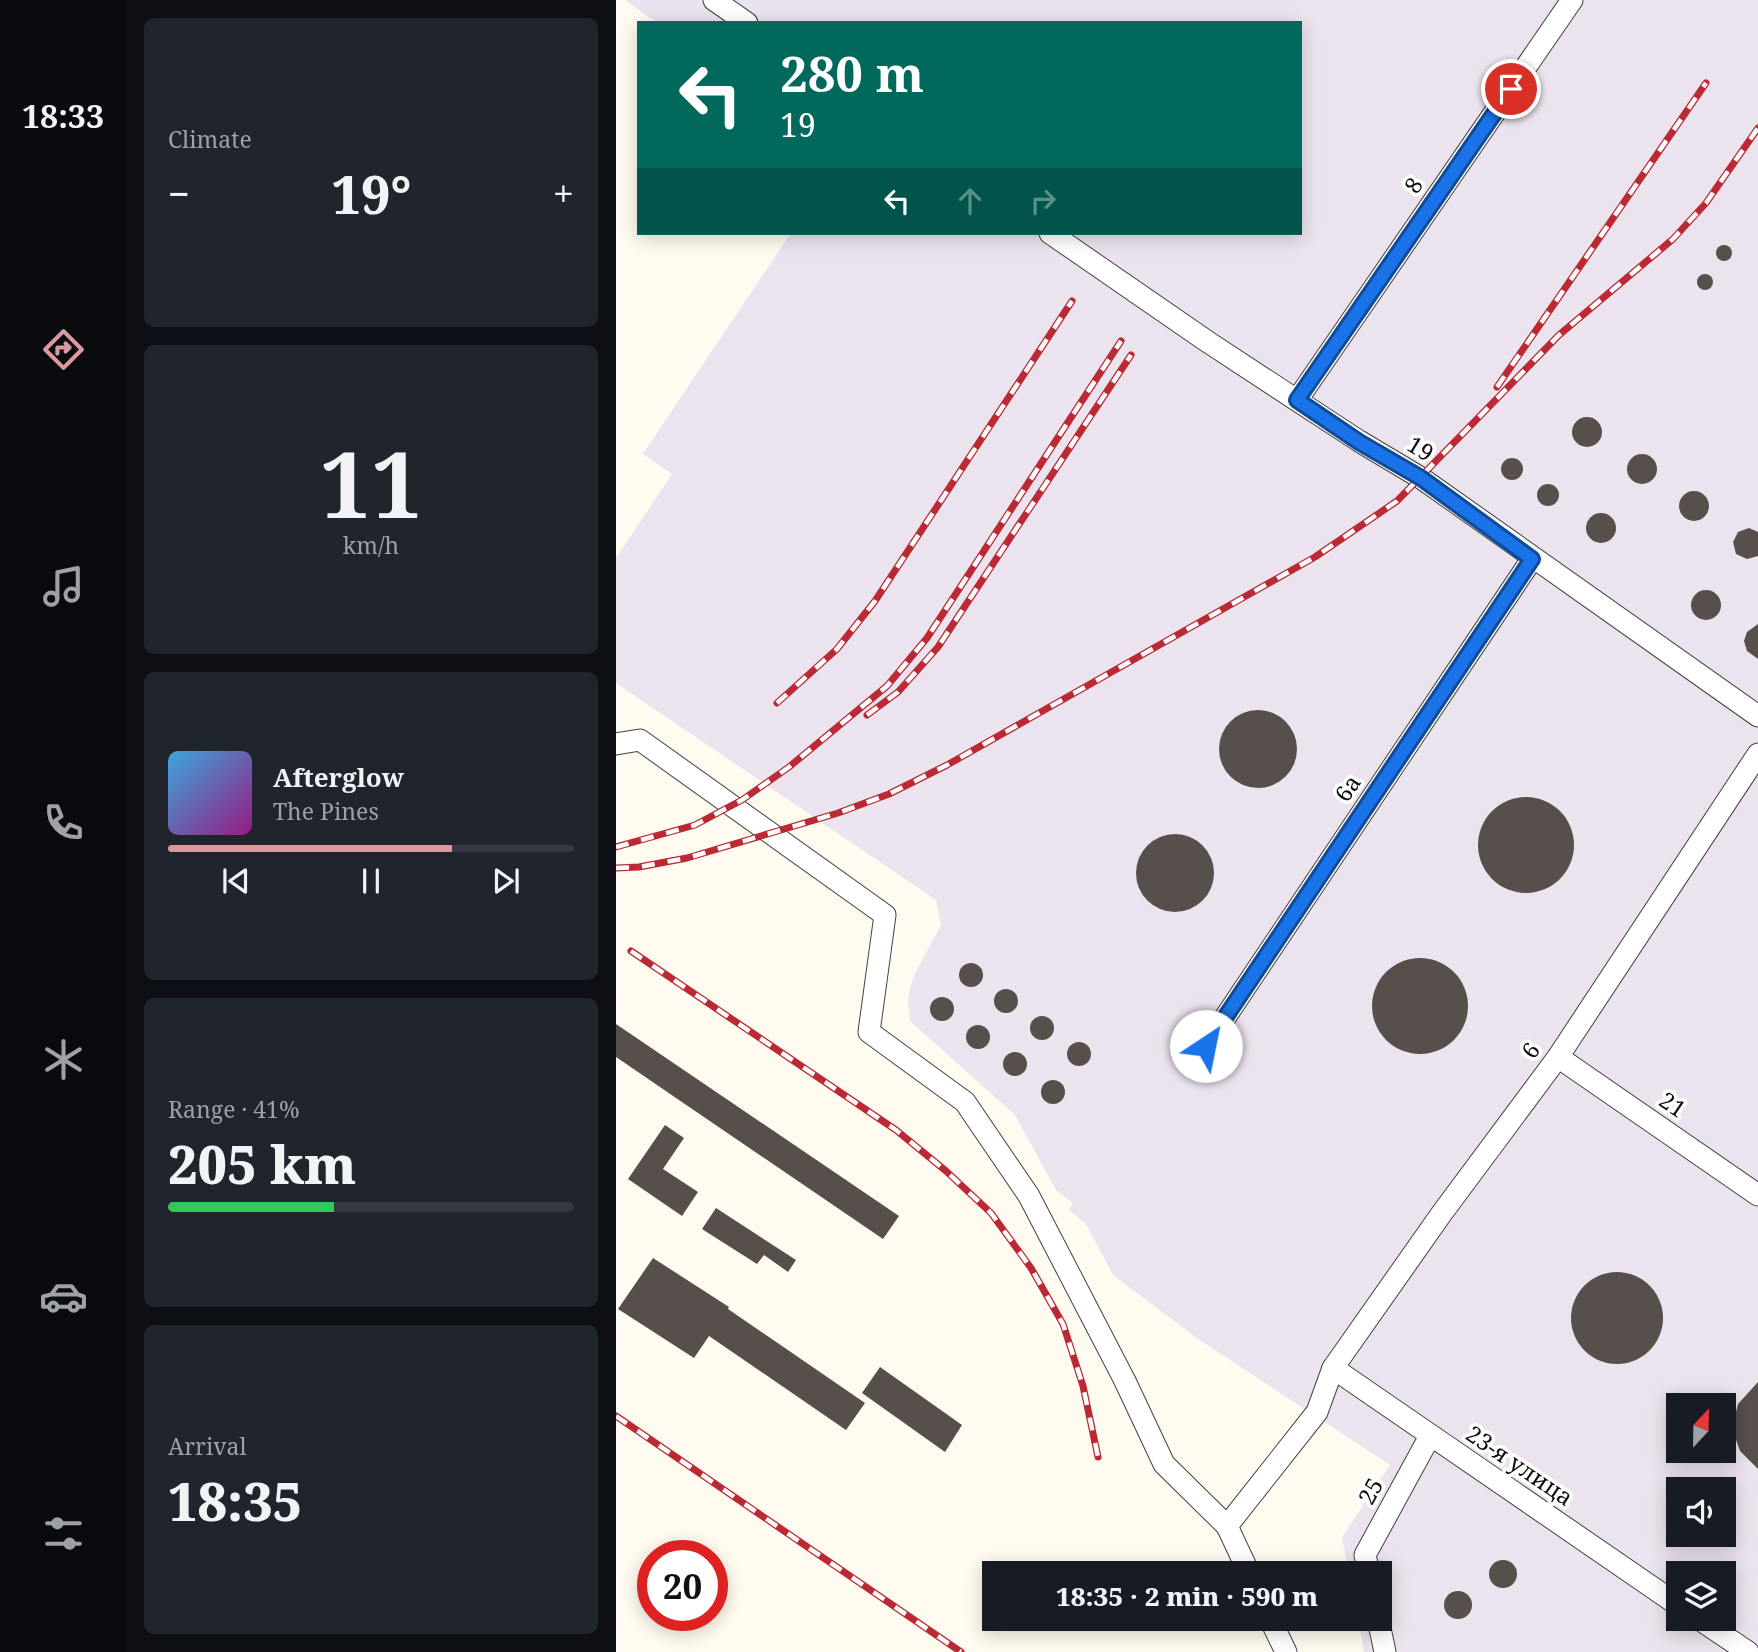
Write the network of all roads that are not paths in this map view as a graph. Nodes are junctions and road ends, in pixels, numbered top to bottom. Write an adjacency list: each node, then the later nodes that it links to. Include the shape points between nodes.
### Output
1 (1572, 0): 3 (street, 8 / 8)
2 (1054, 235): 3 (street, 19)
3 (1297, 400): 4 (street, 19, via 1421,478)
4 (1532, 559): 5 (street, 19); 8 (street, 6a / 6a)
5 (1758, 716)
6 (616, 744): 13 (street, via 640,740 885,915 869,1032 965,1102 1029,1196 1164,1464)
7 (1758, 754): 9 (street, 6 / 6)
8 (1206, 1046)
9 (1558, 1057): 10 (street, 21 / 21); 11 (street, 6 / 6)
10 (1758, 1195)
11 (1333, 1368): 12 (street, 23-я улица); 13 (street, 6, via 1317,1412)
12 (1430, 1436): 15 (street, 25 / 25, via 1365,1555); 16 (street, 23-я улица)
13 (1227, 1526): 14 (street)
14 (1243, 1561)
15 (1366, 1561)
16 (1666, 1597)
17 (1276, 1631): 20 (street)
18 (1381, 1631): 21 (street)
19 (1717, 1631): 22 (street)
20 (1286, 1652)
21 (1385, 1652)
22 (1748, 1652)

